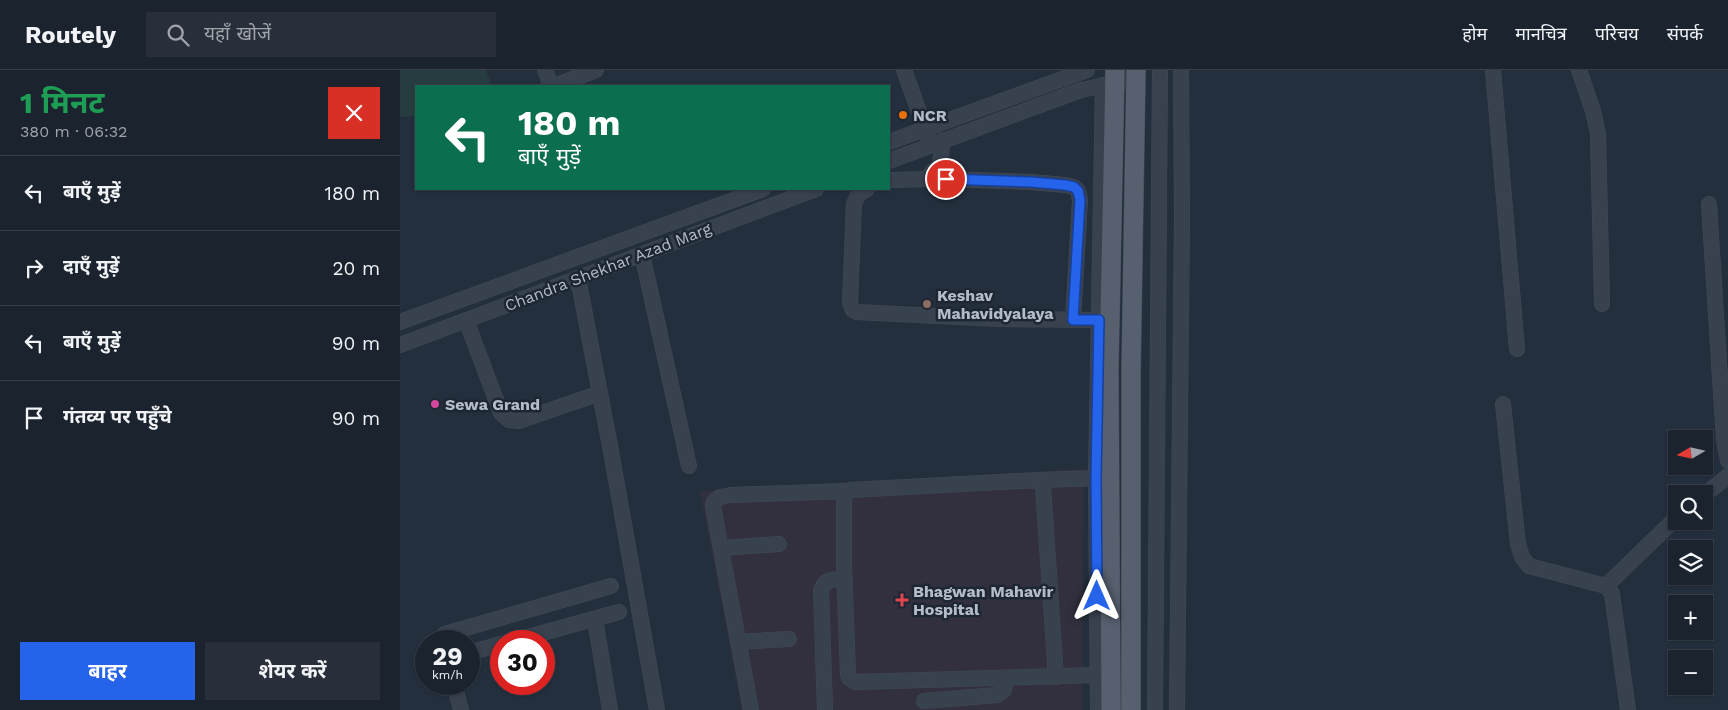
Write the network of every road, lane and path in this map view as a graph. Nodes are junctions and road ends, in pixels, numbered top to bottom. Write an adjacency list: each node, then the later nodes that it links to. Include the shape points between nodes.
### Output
1 (545, 70): 11 (street)
2 (596, 70): 12 (street)
3 (904, 70): 13 (street)
4 (1087, 70): 13 (street)
5 (1160, 70): 67 (street)
6 (1181, 70): 68 (street)
7 (1494, 70): 31 (street)
8 (1579, 70): 25 (street, via 1598,133)
9 (1136, 74): 10 (street); 56 (main road, via 1131,372)
10 (1111, 79): 15 (street); 28 (main road)
11 (552, 85)
12 (556, 85)
13 (925, 129): 14 (street); 15 (street)
14 (890, 142)
15 (937, 143): 16 (street); 17 (street)
16 (890, 161)
17 (938, 176): 18 (street); 27 (street, via 1065,185 1078,191)
18 (890, 180)
19 (760, 190): 29 (street, Chandra Shekhar Azad Marg)
20 (813, 190): 23 (street, Chandra Shekhar Azad Marg)
21 (865, 190): 27 (street, via 856,196 854,204 850,303 853,310)
22 (1708, 204): 34 (street)
23 (642, 254): 24 (street, Chandra Shekhar Azad Marg); 35 (street)
24 (578, 278): 26 (street, Chandra Shekhar Azad Marg); 32 (street)
25 (1602, 304)
26 (466, 320): 30 (street, Chandra Shekhar Azad Marg); 32 (street, via 502,413 509,420 519,421)
27 (1073, 320): 28 (street)
28 (1105, 320): 37 (main road)
29 (400, 322)
30 (400, 345)
31 (1517, 349)
32 (600, 393): 61 (street)
33 (1503, 404): 46 (street, via 1516,533 1522,557 1529,566)
34 (1728, 461)
35 (689, 466)
36 (1728, 476): 39 (street)
37 (1103, 478): 38 (street); 54 (main road)
38 (1038, 480): 40 (street); 53 (street, via 1043,487)
39 (1713, 488)
40 (846, 491): 43 (street, via 720,497 713,506); 44 (street, via 843,495)
41 (1668, 526): 46 (street)
42 (779, 544): 43 (street)
43 (720, 548): 52 (street)
44 (845, 579): 55 (street, via 848,675 852,681); 63 (street, via 828,580 821,590)
45 (611, 586): 49 (street)
46 (1606, 586): 69 (street, via 1612,594)
47 (619, 612): 48 (street)
48 (595, 619): 50 (street); 60 (street)
49 (459, 630)
50 (554, 630)
51 (789, 639): 52 (street)
52 (738, 642): 62 (street)
53 (1056, 677): 54 (street); 55 (street)
54 (1104, 677): 56 (main road); 64 (street); 65 (main road)
55 (1006, 678): 58 (street, via 1004,690 997,695)
56 (1132, 679): 66 (main road)
57 (457, 695): 59 (street)
58 (924, 701)
59 (461, 710)
60 (610, 710)
61 (657, 710)
62 (751, 710)
63 (825, 710)
64 (1098, 710)
65 (1111, 710)
66 (1131, 710)
67 (1155, 710)
68 (1177, 710)
69 (1628, 710)

